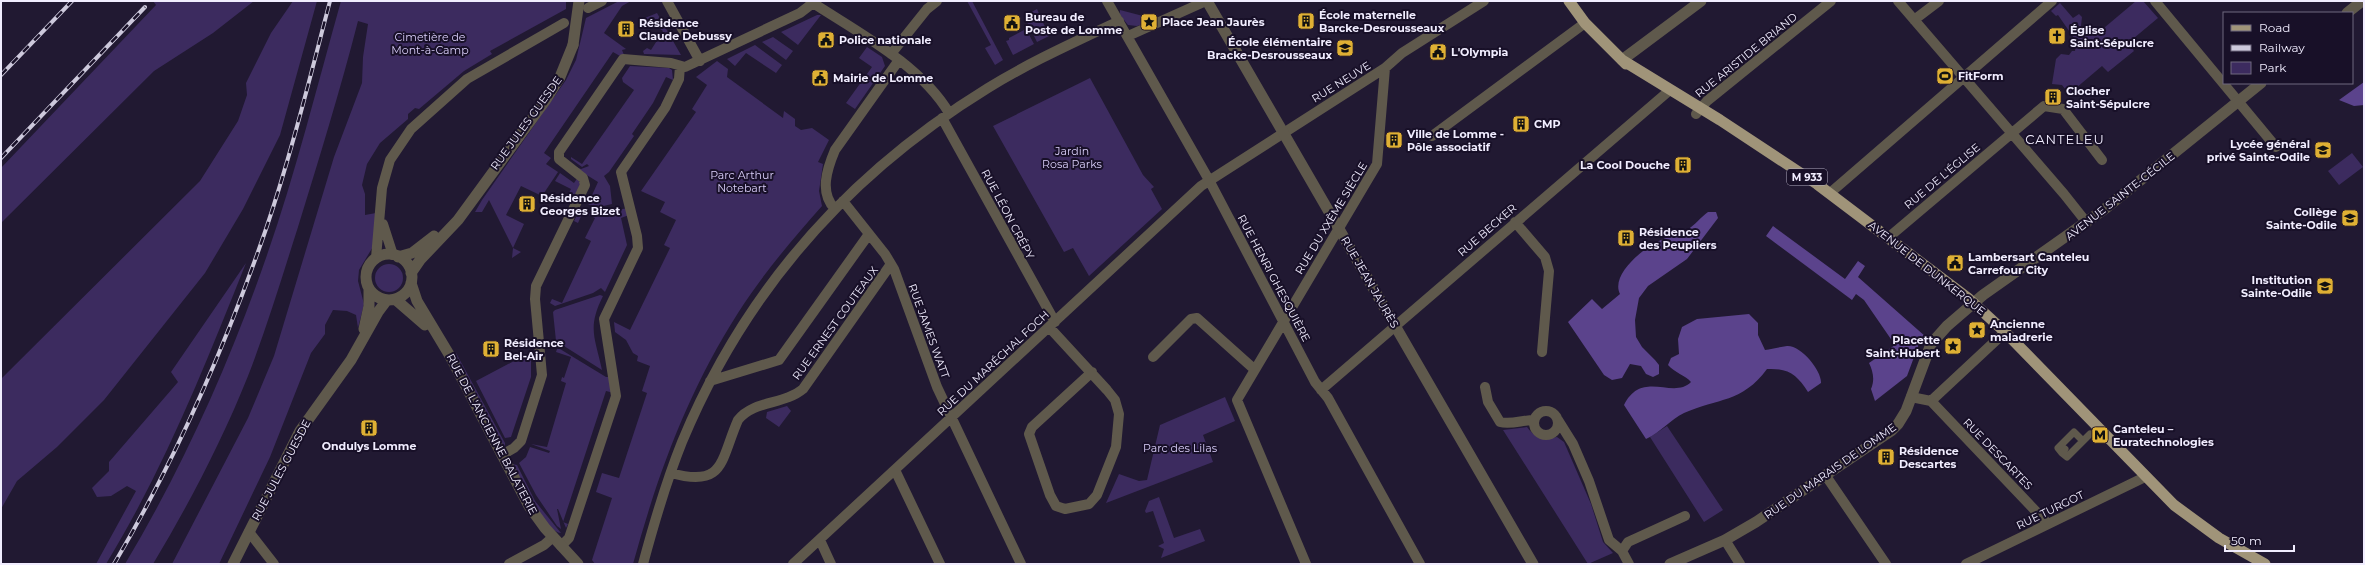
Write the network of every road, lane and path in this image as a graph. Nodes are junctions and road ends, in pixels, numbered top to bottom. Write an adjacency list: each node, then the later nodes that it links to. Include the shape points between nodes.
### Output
1 (602, 1): 16 (street)
2 (667, 1): 25 (street)
3 (937, 1): 23 (street, via 927,9)
4 (1109, 1): 19 (street, RUE HENRI GHESQUIÈRE)
5 (1206, 1): 22 (street); 36 (street, RUE JEAN JAURÈS)
6 (1484, 1): 27 (street, RUE NEUVE, via 1402,53)
7 (1569, 1): 21 (main road, AVENUE DE DUNKERQUE / M 933)
8 (1701, 1): 24 (street)
9 (1831, 1): 34 (street, RUE ARISTIDE BRIAND)
10 (1898, 1): 18 (street)
11 (1939, 1): 18 (street)
12 (2052, 1): 28 (street)
13 (2155, 1): 29 (street)
14 (2362, 1): 17 (street)
15 (812, 2): 23 (street, RUE LÉON CRÉPY); 25 (street, via 800,13)
16 (584, 5): 41 (street, RUE JULES GUESDE, bridge, via 573,46 560,77)
17 (2348, 12)
18 (1914, 20): 28 (street)
19 (1119, 21): 22 (street, RUE HENRI GHESQUIÈRE); 35 (street, via 1021,69)
20 (564, 23): 45 (street, via 467,79 411,129 390,160 382,188)
21 (1585, 23): 24 (main road, AVENUE DE DUNKERQUE / M 933); 38 (street)
22 (1128, 36): 42 (street, RUE HENRI GHESQUIÈRE)
23 (895, 57): 35 (street, RUE LÉON CRÉPY, via 938,96); 46 (street, via 835,150 826,185 828,200)
24 (1622, 60): 32 (main road, AVENUE DE DUNKERQUE / M 933)
25 (700, 61): 26 (street, via 685,67)
26 (680, 66): 79 (street, via 623,59 559,152 559,159 583,178 585,185 536,286 542,375 521,441); 90 (street, via 678,79 665,108 621,172 638,248 604,321 616,396 569,538)
27 (1385, 68): 36 (street, RUE NEUVE); 49 (street, RUE DU XXÈME SIÈCLE, via 1377,164)
28 (1964, 77): 37 (street); 43 (street)
29 (2223, 82)
30 (2225, 84): 33 (street)
31 (2260, 84): 33 (street, AVENUE SAINTE-CÉCILE)
32 (1667, 93): 34 (main road, AVENUE DE DUNKERQUE / M 933); 47 (street, RUE BECKER)
33 (2239, 101): 39 (street); 48 (street, AVENUE SAINTE-CÉCILE)
34 (1698, 111): 43 (main road, AVENUE DE DUNKERQUE / M 933, via 1755,144)
35 (946, 115): 44 (street, via 902,148); 60 (street, RUE LÉON CRÉPY)
36 (1283, 132): 42 (street, RUE NEUVE); 49 (street, RUE JEAN JAURÈS)
37 (2012, 133): 40 (street, RUE DE L'ÉGLISE, via 2044,106 2063,109); 48 (street); 51 (street, RUE DE L'ÉGLISE)
38 (1432, 136)
39 (2276, 147)
40 (2102, 160)
41 (489, 175): 52 (street, RUE JULES GUESDE, via 428,242 412,253); 55 (street, RUE JULES GUESDE, via 450,230 420,260)
42 (1209, 180): 59 (street, RUE HENRI GHESQUIÈRE); 60 (street, RUE DU MARÉCHAL FOCH)
43 (1830, 193): 51 (main road, AVENUE DE DUNKERQUE / M 933)
44 (843, 201): 46 (street); 50 (street, RUE JAMES WATT)
45 (381, 205): 52 (street, via 386,238); 53 (street)
46 (835, 209): 69 (street, via 802,242 773,279 736,334)
47 (1515, 222): 61 (street, RUE BECKER); 65 (street, via 1546,257 1549,271)
48 (2087, 223): 58 (street, AVENUE SAINTE-CÉCILE)
49 (1339, 230): 59 (street, RUE DU XXÈME SIÈCLE); 61 (street, RUE JEAN JAURÈS)
50 (869, 234): 54 (street, RUE JAMES WATT); 69 (street, via 779,360)
51 (1889, 238): 58 (main road, AVENUE DE DUNKERQUE / M 933)
52 (396, 256): 53 (street); 55 (street, via 406,262)
53 (376, 258): 56 (street, via 366,272)
54 (892, 264): 74 (street, RUE JAMES WATT, via 937,387); 81 (street, RUE ERNEST COUTEAUX, via 803,389 742,415 732,432 721,463 710,475 694,479)
55 (411, 278): 57 (street, via 405,293); 63 (street, RUE DE L'ANCIENNE BALATERIE, via 417,302)
56 (369, 289): 57 (street, via 376,296); 64 (street, RUE JULES GUESDE, via 369,306)
57 (391, 299): 63 (street, RUE DE L'ANCIENNE BALATERIE, via 413,312); 64 (street, RUE JULES GUESDE)
58 (1974, 303): 62 (main road, AVENUE DE DUNKERQUE / M 933); 72 (street, AVENUE SAINTE-CÉCILE, via 1931,344)
59 (1284, 320): 67 (street, RUE DU XXÈME SIÈCLE); 71 (street, RUE HENRI GHESQUIÈRE)
60 (1052, 324): 68 (street, RUE LÉON CRÉPY); 74 (street, RUE DU MARÉCHAL FOCH)
61 (1395, 325): 71 (street, RUE BECKER); 104 (street, RUE JEAN JAURÈS)
62 (2005, 332): 73 (street); 83 (main road, AVENUE DE DUNKERQUE / M 933)
63 (439, 339): 79 (street, RUE DE L'ANCIENNE BALATERIE)
64 (362, 340): 86 (street, RUE JULES GUESDE, via 351,360 300,431)
65 (1542, 352)
66 (1153, 357): 67 (street, via 1191,319 1197,318)
67 (1254, 368): 102 (street, RUE DU XXÈME SIÈCLE, via 1237,397 1237,404)
68 (1092, 372): 68 (street, RUE LÉON CRÉPY, via 1032,427 1028,434 1050,495 1056,506 1065,509 1089,504 1098,495 1116,447 1119,414 1115,400)
69 (710, 381): 81 (street)
70 (1485, 387): 75 (street, via 1488,402 1500,422 1506,424)
71 (1321, 390): 103 (street, RUE HENRI GHESQUIÈRE, via 1328,398)
72 (1911, 397): 73 (street); 82 (street, RUE DU MARAIS DE LOMME, via 1898,424)
73 (1931, 401): 85 (street, RUE DESCARTES)
74 (952, 418): 80 (street, RUE DU MARÉCHAL FOCH); 101 (street, RUE JAMES WATT)
75 (1534, 420): 76 (street, via 1538,413 1546,410 1554,413); 76 (street, via 1537,431 1548,435 1557,428)
76 (1558, 420): 91 (street, via 1573,444 1589,481 1609,540)
77 (2090, 434): 78 (street)
78 (2083, 441): 78 (street, via 2067,457 2064,451 2058,448 2074,432)
79 (502, 455): 87 (street, RUE DE L'ANCIENNE BALATERIE, via 529,506)
80 (895, 470): 88 (street, RUE DU MARÉCHAL FOCH); 100 (street)
81 (671, 473): 92 (street)
82 (1826, 476): 89 (street, RUE DU MARAIS DE LOMME); 108 (street)
83 (2145, 477): 85 (street, RUE TURGOT); 110 (main road, AVENUE DE DUNKERQUE / M 933, via 2174,505 2206,529)
84 (1685, 516): 91 (street, via 1628,542)
85 (2048, 524): 109 (street, RUE TURGOT)
86 (249, 532): 93 (street, RUE JULES GUESDE); 94 (street)
87 (553, 537): 90 (street, RUE DE L'ANCIENNE BALATERIE); 95 (street, via 544,545)
88 (820, 540): 98 (street, RUE DU MARÉCHAL FOCH); 99 (street)
89 (1725, 540): 106 (street, RUE DU MARAIS DE LOMME); 107 (street)
90 (562, 546): 96 (street, RUE DE L'ANCIENNE BALATERIE); 97 (street, RUE DE L'ANCIENNE BALATERIE)
91 (1622, 551): 105 (street)
92 (643, 563)
93 (233, 564)
94 (274, 564)
95 (509, 564)
96 (572, 564)
97 (578, 564)
98 (793, 564)
99 (831, 564)
100 (940, 564)
101 (1021, 564)
102 (1306, 564)
103 (1420, 564)
104 (1533, 564)
105 (1629, 564)
106 (1670, 564)
107 (1740, 564)
108 (1886, 564)
109 (1966, 564)
110 (2265, 564)

